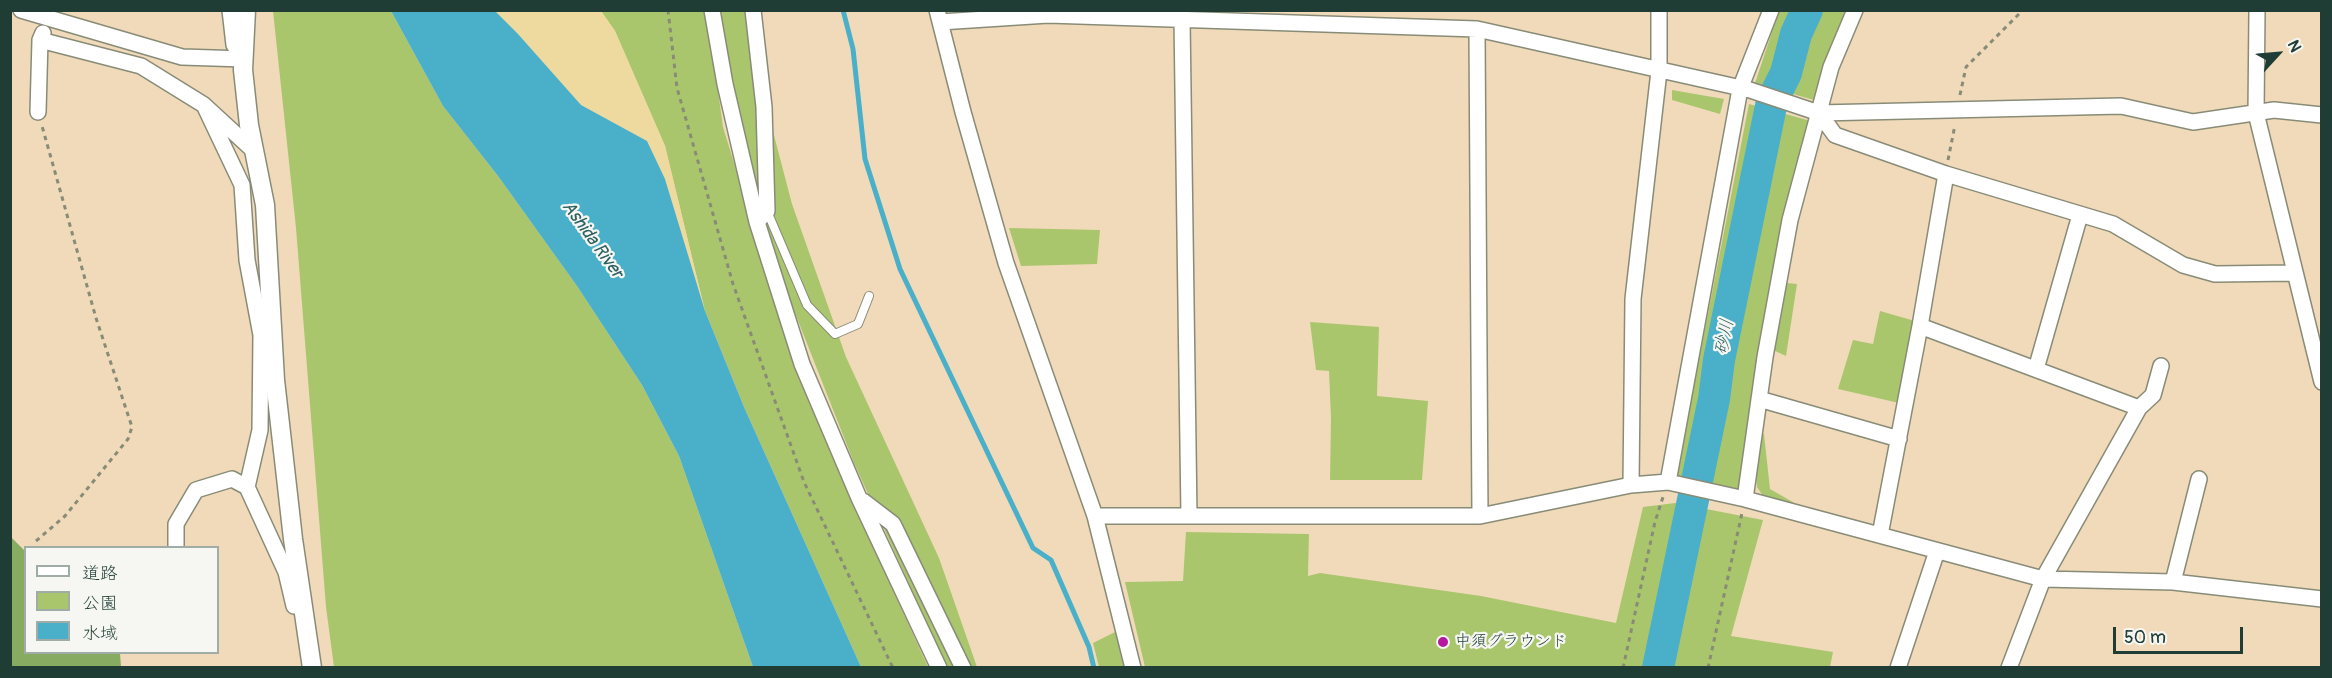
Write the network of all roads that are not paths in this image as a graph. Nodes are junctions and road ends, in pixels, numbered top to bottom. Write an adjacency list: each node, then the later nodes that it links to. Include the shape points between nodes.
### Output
1 (21, 10): 14 (street)
2 (230, 10): 17 (street, via 234,45)
3 (246, 10): 17 (street)
4 (712, 10): 28 (street, via 725,84)
5 (753, 10): 28 (street, via 764,107)
6 (1659, 10): 18 (street)
7 (1771, 10): 19 (street)
8 (1855, 10): 22 (street, via 1831,67)
9 (2257, 10): 23 (street)
10 (1048, 13): 11 (street); 13 (street)
11 (938, 16): 45 (street, via 1006,263)
12 (1306, 17): 13 (street); 15 (street)
13 (1182, 19): 46 (street)
14 (50, 20): 16 (street); 17 (street, via 182,57)
15 (1477, 29): 18 (street); 47 (street)
16 (39, 40): 20 (street, via 141,66); 21 (street)
17 (243, 64): 25 (street)
18 (1659, 71): 19 (street); 41 (street, via 1633,299)
19 (1745, 90): 22 (street); 40 (street)
20 (204, 105): 25 (street); 32 (street, via 242,185 247,260)
21 (38, 112)
22 (1819, 113): 23 (street, via 2121,106 2193,123); 26 (street, via 1835,135); 36 (street, via 1790,220)
23 (2256, 113): 24 (street, via 2274,110); 29 (street)
24 (2322, 115)
25 (254, 151): 32 (street, via 265,205)
26 (1946, 174): 27 (street); 31 (street)
27 (2080, 215): 29 (street, via 2113,224 2183,265 2215,274); 34 (street)
28 (762, 216): 30 (lane, via 807,305 835,334 858,324); 43 (street, via 802,364)
29 (2295, 273): 35 (street)
30 (869, 296)
31 (1920, 326): 34 (street); 38 (street)
32 (267, 335): 42 (street, via 260,430); 54 (street)
33 (2161, 366): 37 (street, via 2152,395)
34 (2036, 369): 37 (street)
35 (2322, 382)
36 (1759, 399): 38 (street); 44 (street)
37 (2139, 408): 51 (street)
38 (1899, 439): 48 (street)
39 (2199, 479): 52 (street)
40 (1668, 482): 41 (street); 44 (street)
41 (1631, 485): 47 (street)
42 (247, 487): 49 (street, via 232,479 196,490 176,524); 54 (street, via 286,572 294,606)
43 (860, 498): 56 (street); 57 (street, via 893,524)
44 (1745, 499): 48 (street)
45 (1095, 516): 46 (street); 58 (street)
46 (1189, 516): 47 (street)
47 (1480, 516)
48 (1880, 535): 50 (street)
49 (176, 546)
50 (1937, 551): 51 (street); 59 (street)
51 (2043, 579): 52 (street); 60 (street)
52 (2173, 582): 53 (street)
53 (2322, 599)
54 (303, 605): 55 (street)
55 (312, 668)
56 (939, 668)
57 (963, 668)
58 (1133, 668)
59 (1898, 668)
60 (2009, 668)

